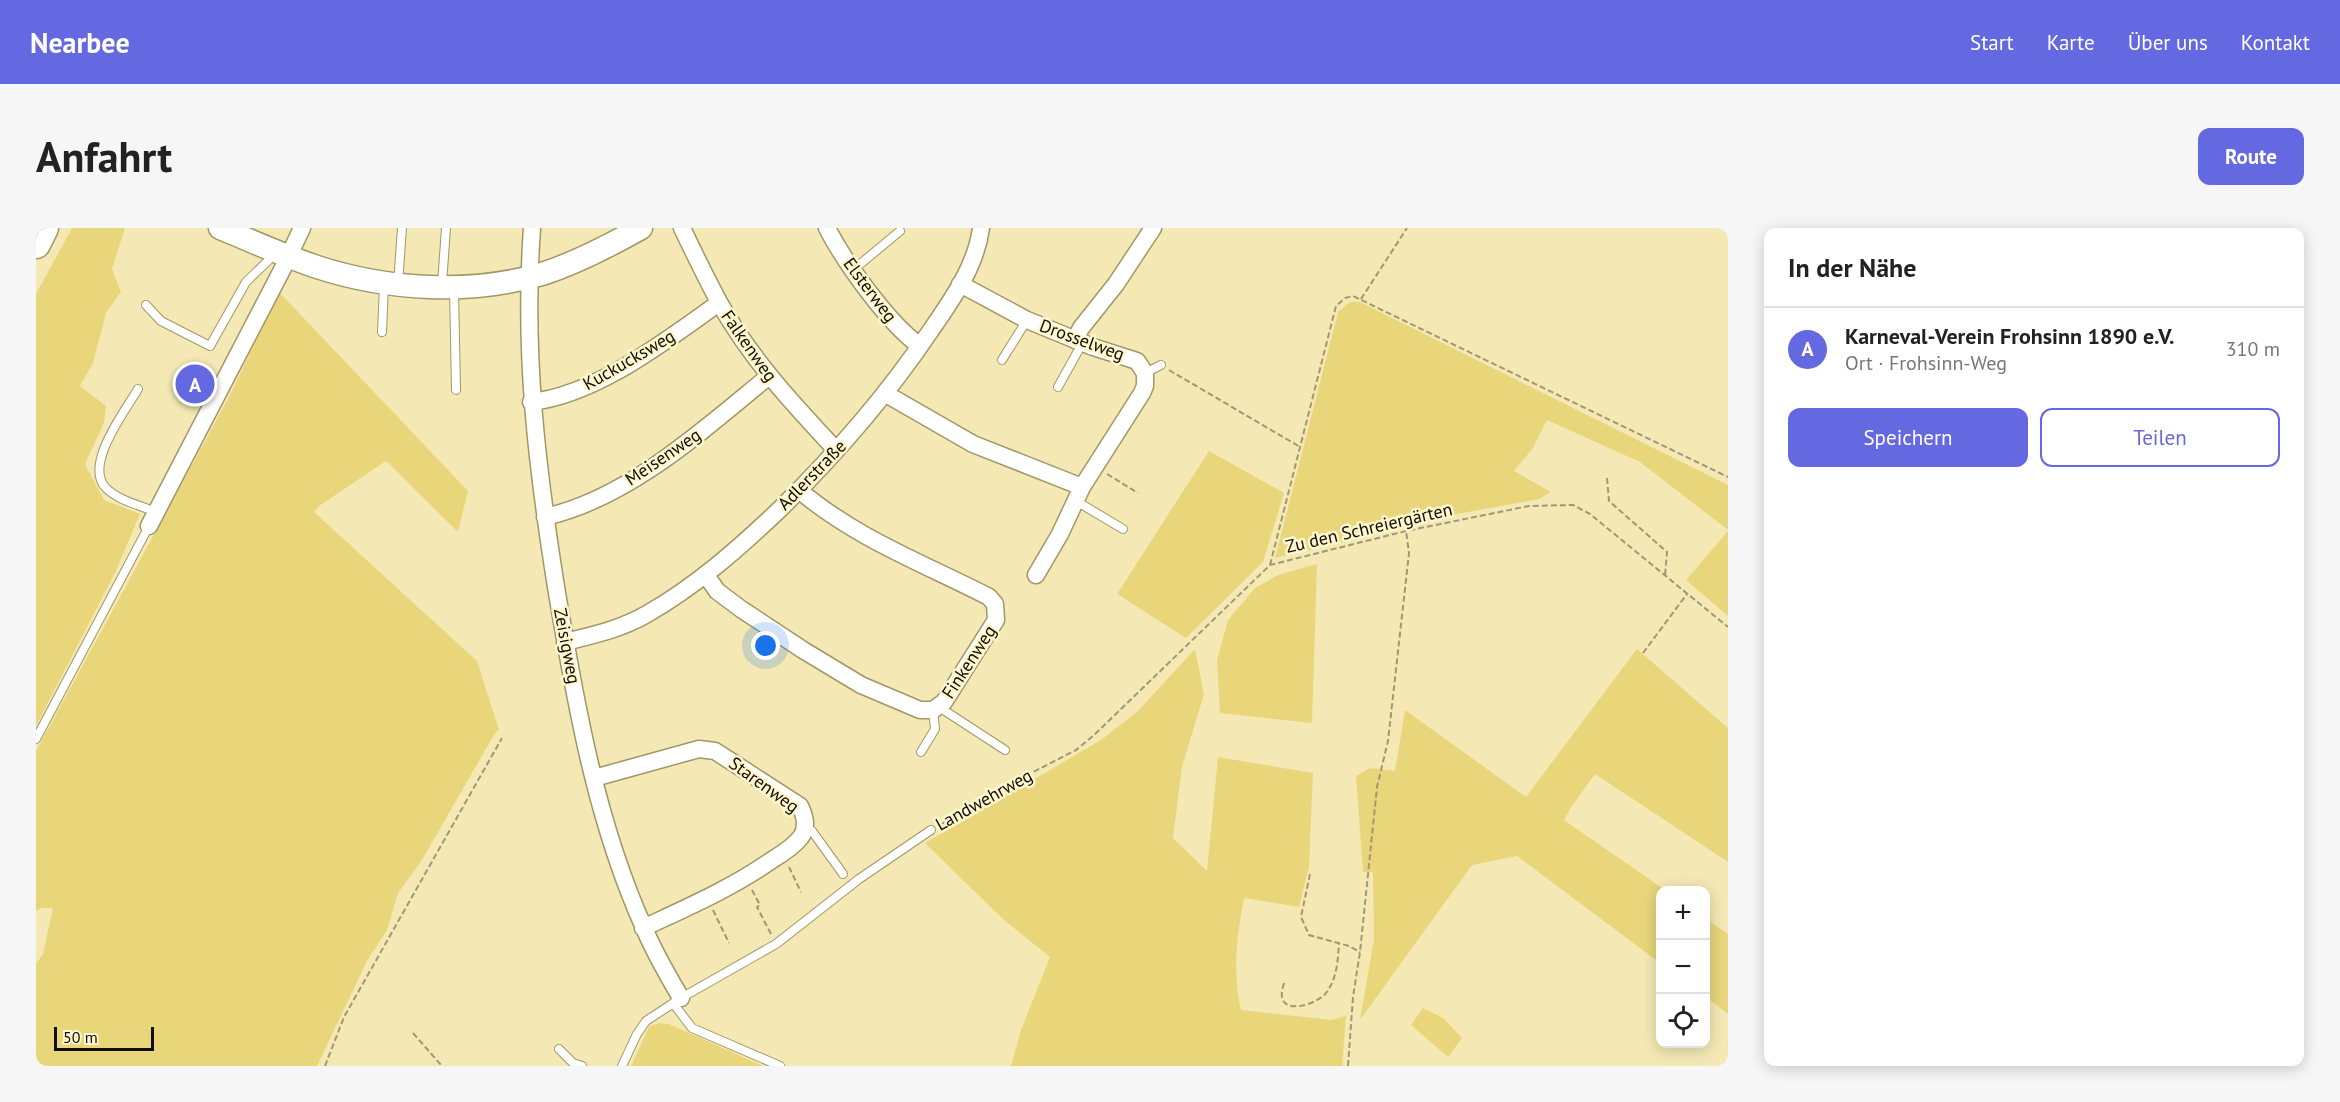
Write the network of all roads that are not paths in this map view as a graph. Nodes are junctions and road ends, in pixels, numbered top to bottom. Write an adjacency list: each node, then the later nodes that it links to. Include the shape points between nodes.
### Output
1 (44, 228): 13 (highway)
2 (220, 228): 14 (street)
3 (302, 228): 14 (street)
4 (402, 228): 17 (lane)
5 (446, 228): 19 (lane)
6 (532, 228): 16 (street, Zeisigweg)
7 (682, 228): 20 (street, Falkenweg)
8 (827, 228): 15 (street, Elsterweg)
9 (981, 228): 18 (street, Adlerstraße, via 975,253)
10 (1153, 228): 24 (street, via 1081,328)
11 (635, 230): 16 (street, via 569,264)
12 (900, 231): 15 (lane)
13 (36, 244)
14 (283, 254): 17 (street, via 336,272); 21 (lane, via 246,282 210,346 161,321); 39 (street)
15 (853, 270): 25 (street, Elsterweg, via 896,324)
16 (529, 277): 19 (street, via 490,285); 34 (street, Zeisigweg)
17 (391, 284): 19 (street); 23 (lane)
18 (960, 284): 22 (street, Drosselweg); 25 (street, Adlerstraße)
19 (448, 287): 32 (lane)
20 (720, 303): 29 (street, Falkenweg); 34 (street, Kuckucksweg, via 629,364 567,394)
21 (146, 305)
22 (1027, 320): 24 (street, Drosselweg); 26 (lane)
23 (382, 332)
24 (1079, 341): 28 (street, Drosselweg, via 1137,361); 30 (lane)
25 (920, 346): 33 (street, Adlerstraße)
26 (1002, 360)
27 (1161, 365): 28 (lane)
28 (1145, 373): 37 (street, Drosselweg, via 1142,393)
29 (769, 376): 35 (street, Falkenweg); 38 (street, Meisenweg, via 694,437 633,479 575,509)
30 (1058, 387)
31 (138, 389): 39 (lane, via 105,444 99,474 104,487)
32 (456, 390)
33 (886, 394): 35 (street, Adlerstraße); 37 (street, via 973,444)
34 (531, 402): 38 (street, Zeisigweg)
35 (836, 450): 36 (street, Adlerstraße)
36 (799, 490): 41 (street, Adlerstraße); 44 (street, Finkenweg, via 875,541 989,597 995,604 993,624 944,702)
37 (1079, 494): 40 (lane); 42 (street, Drosselweg)
38 (545, 517): 43 (street, Zeisigweg)
39 (152, 519): 45 (lane)
40 (1123, 529)
41 (706, 575): 43 (street, Adlerstraße, via 631,623); 44 (street, Finkenweg, via 717,591 861,684 920,710)
42 (1036, 575)
43 (566, 642): 48 (street, Zeisigweg)
44 (936, 708): 46 (lane); 47 (lane, via 935,729)
45 (36, 739)
46 (1005, 750)
47 (921, 752)
48 (594, 778): 49 (street, Starenweg, via 708,748 800,806); 52 (street, Zeisigweg)
49 (805, 827): 51 (lane); 52 (street, Starenweg, via 801,837 783,853 746,877)
50 (931, 830): 53 (lane, Landwehrweg, via 776,944)
51 (843, 874)
52 (644, 928): 53 (street, Zeisigweg)
53 (677, 1001): 56 (lane, Landwehrweg, via 646,1021); 57 (lane, via 692,1028)
54 (559, 1049): 55 (lane)
55 (582, 1066)
56 (622, 1066)
57 (780, 1066)

